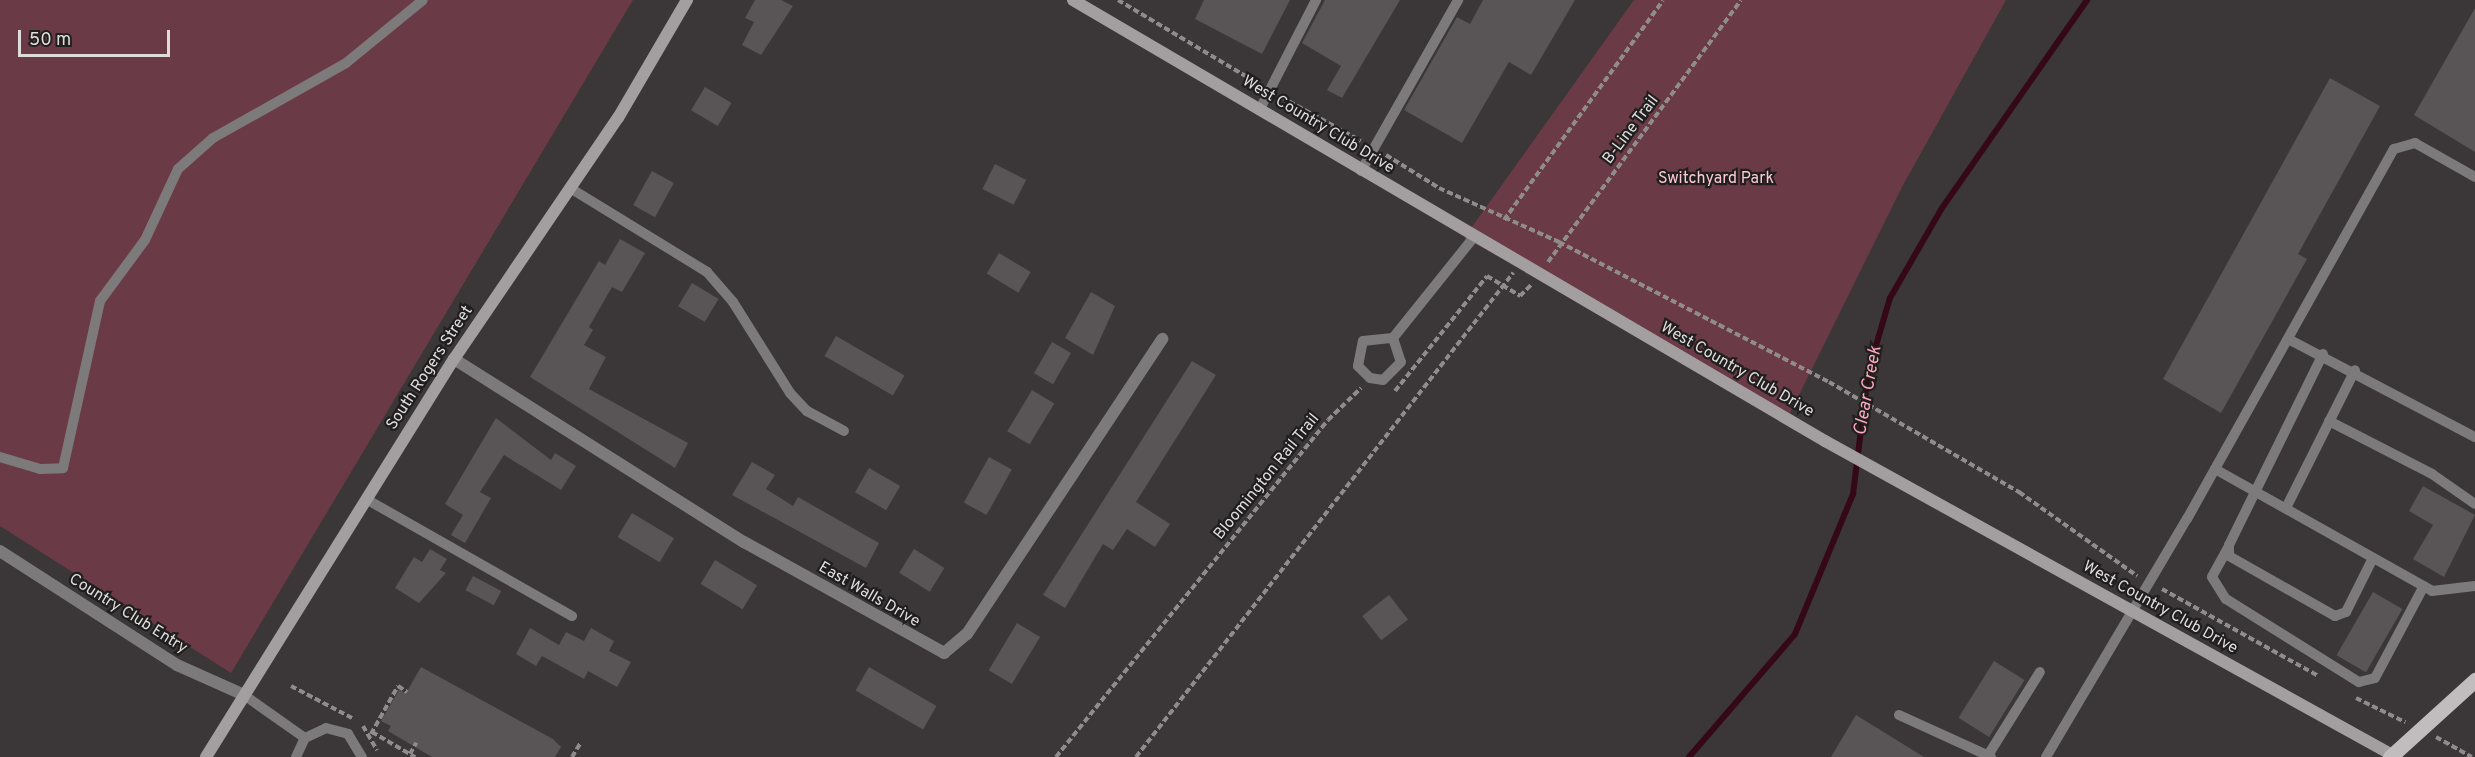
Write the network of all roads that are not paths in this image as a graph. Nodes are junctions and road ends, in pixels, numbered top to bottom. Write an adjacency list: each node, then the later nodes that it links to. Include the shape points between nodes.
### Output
1 (423, 0): 20 (lane, via 346,63 213,138 178,169 145,240 100,301 63,468 40,469)
2 (687, 0): 9 (main road, South Rogers Street)
3 (1073, 0): 6 (main road, West Country Club Drive)
4 (1316, 0): 6 (lane)
5 (1458, 0): 7 (lane)
6 (1260, 110): 7 (main road, West Country Club Drive)
7 (1362, 171): 10 (main road, West Country Club Drive)
8 (2475, 177): 13 (lane, via 2415,143 2394,149)
9 (570, 188): 15 (main road, South Rogers Street); 18 (lane, via 707,272 733,302 790,393 807,411)
10 (1474, 237): 11 (lane); 31 (main road, West Country Club Drive, via 1825,441)
11 (1393, 338): 11 (lane, via 1401,362 1383,380 1370,378 1358,366 1363,341)
12 (1162, 339): 15 (street, East Walls Drive, via 967,634 944,653 744,542)
13 (2289, 339): 14 (lane); 21 (lane)
14 (2323, 354): 16 (lane); 22 (lane)
15 (454, 359): 23 (main road, South Rogers Street)
16 (2355, 370): 17 (lane); 19 (lane)
17 (2330, 421): 24 (lane, via 2432,474); 25 (lane)
18 (844, 431)
19 (2475, 436)
20 (0, 456)
21 (2215, 469): 22 (lane); 31 (lane)
22 (2256, 492): 25 (lane); 26 (lane)
23 (366, 499): 32 (lane); 35 (main road, South Rogers Street)
24 (2475, 504)
25 (2286, 508): 28 (lane)
26 (2229, 545): 28 (lane, via 2229,556 2244,567 2335,616 2346,612); 29 (lane, via 2212,577 2226,599 2359,682 2375,678)
27 (0, 551): 35 (street, Country Club Entry, via 177,666)
28 (2373, 558): 29 (lane)
29 (2424, 586): 30 (lane, via 2457,592)
30 (2475, 586)
31 (2131, 611): 39 (main road, West Country Club Drive); 43 (lane)
32 (572, 616)
33 (2040, 672): 38 (lane)
34 (2475, 680): 39 (main road)
35 (244, 695): 37 (lane); 40 (main road, South Rogers Street)
36 (1899, 715): 38 (lane)
37 (305, 738): 41 (lane); 42 (lane, via 338,729 356,742)
38 (1988, 756)
39 (2393, 756)
40 (206, 757)
41 (296, 757)
42 (362, 757)
43 (2046, 757)

